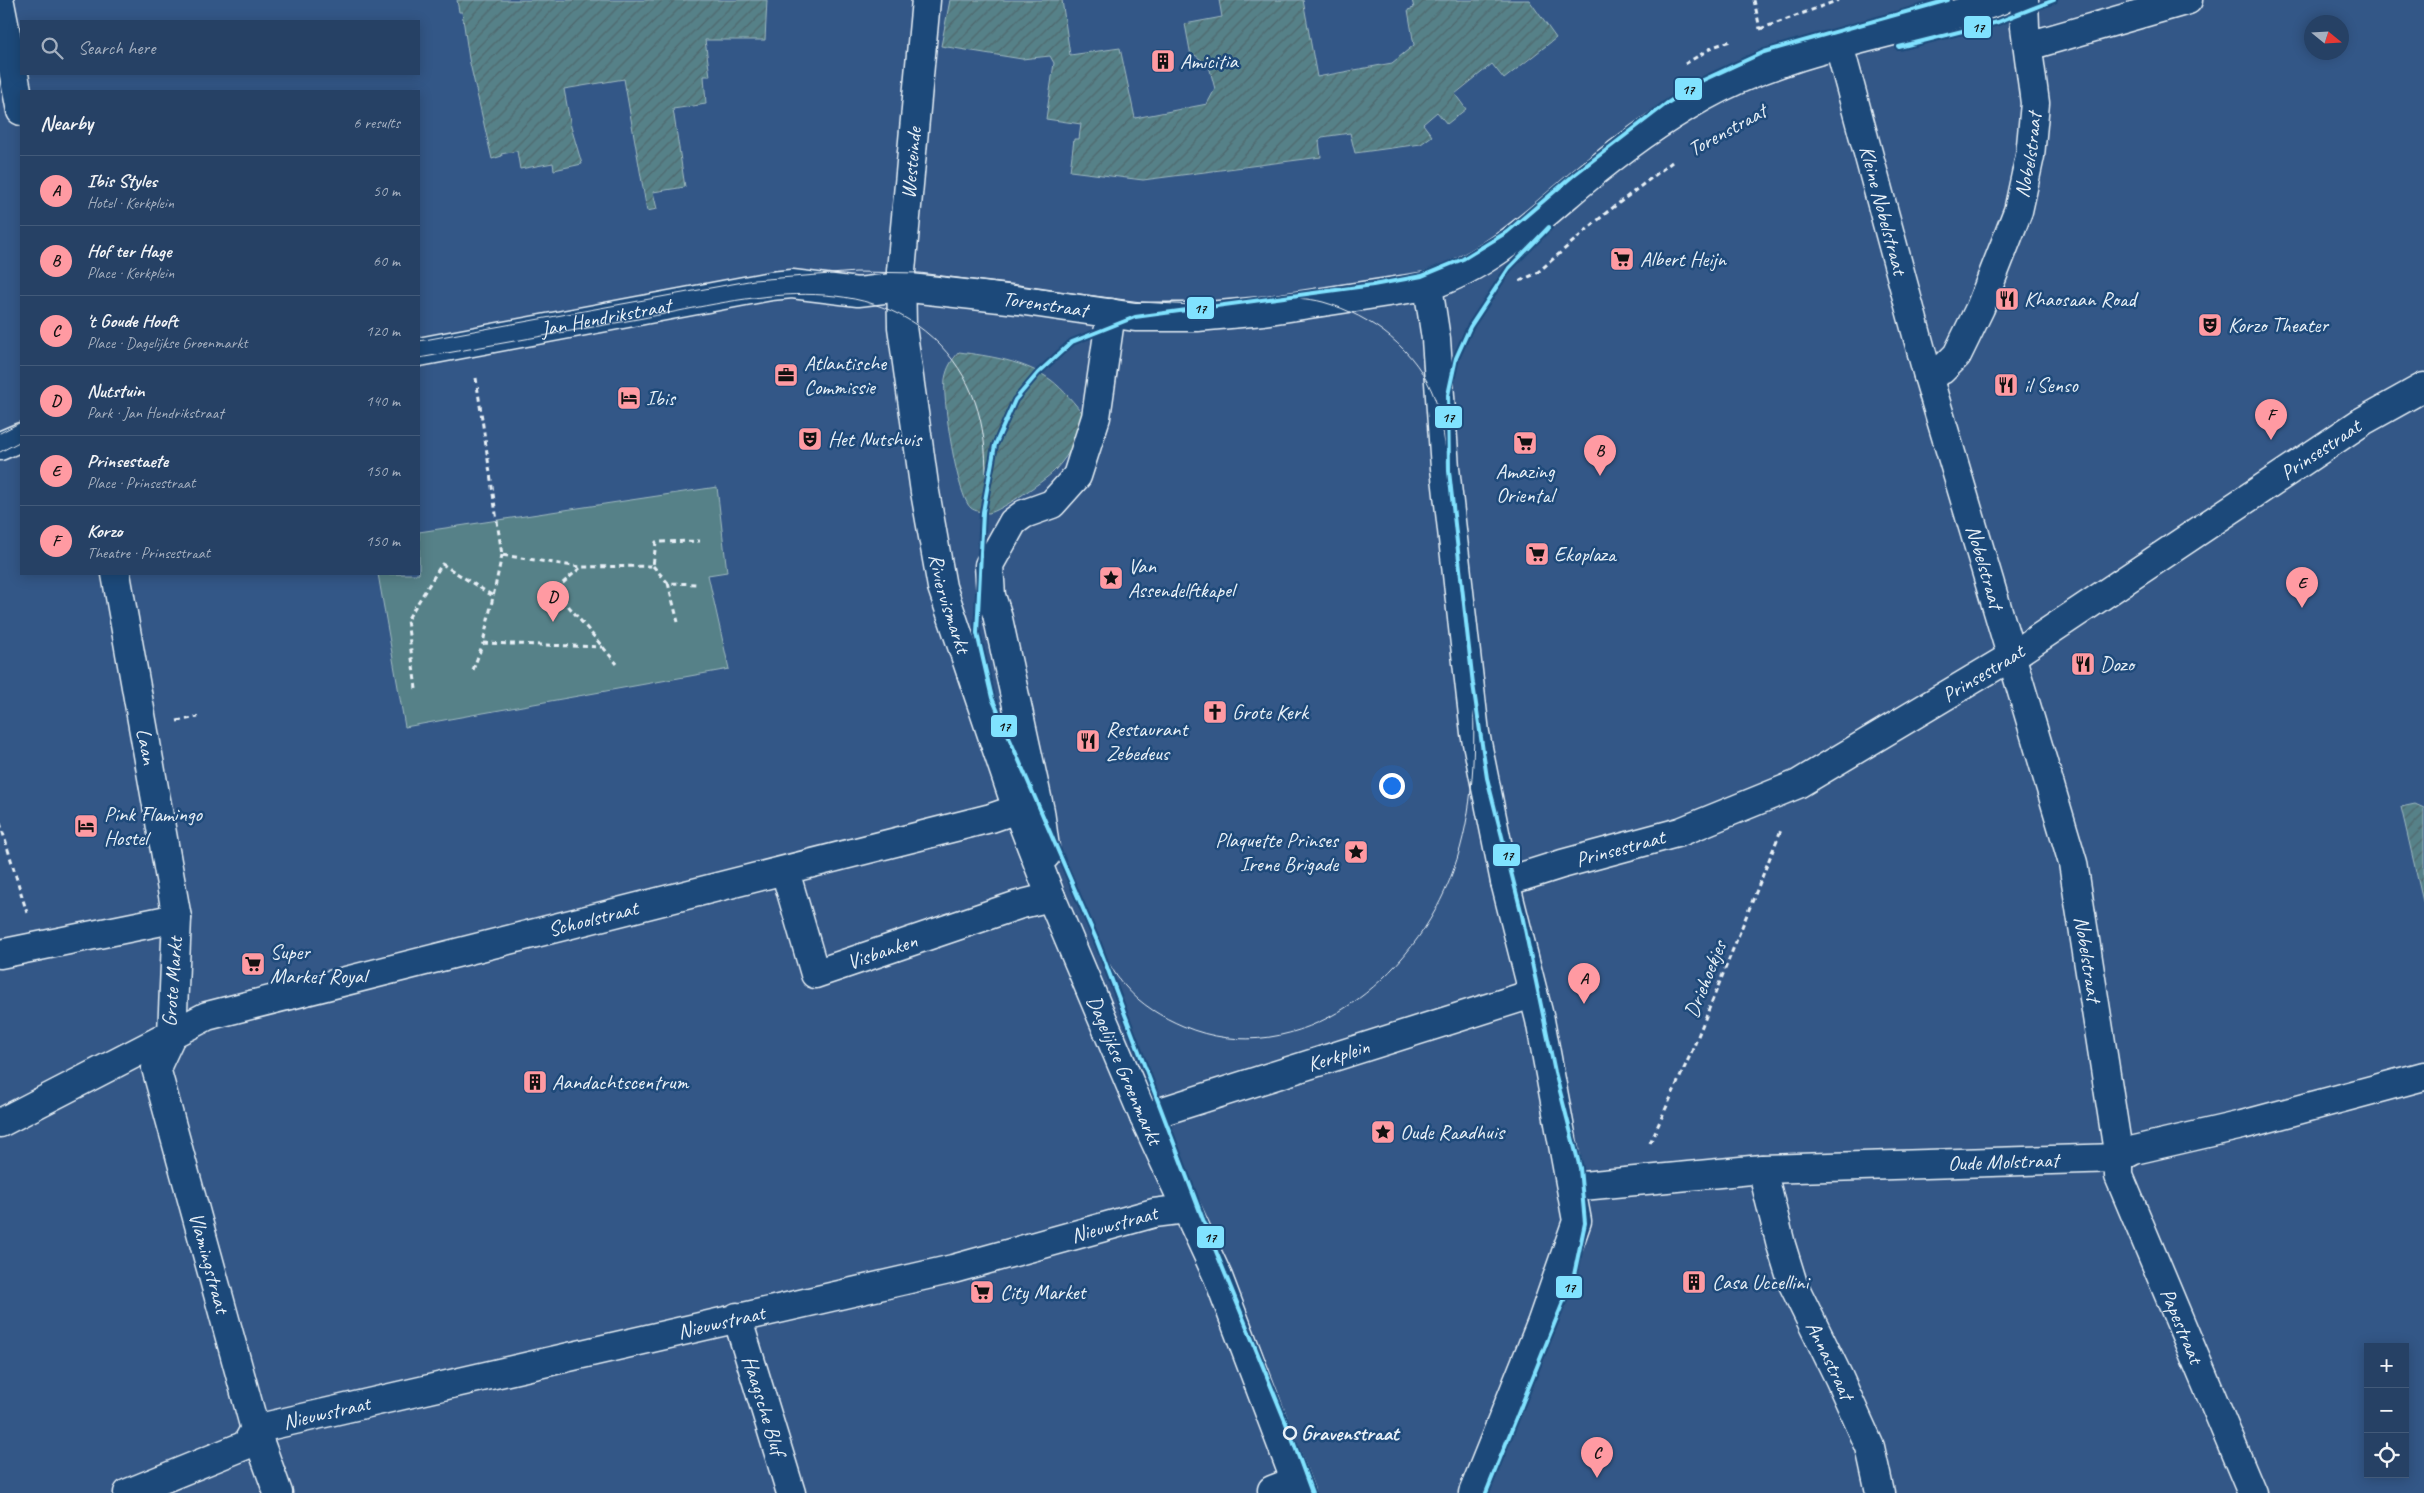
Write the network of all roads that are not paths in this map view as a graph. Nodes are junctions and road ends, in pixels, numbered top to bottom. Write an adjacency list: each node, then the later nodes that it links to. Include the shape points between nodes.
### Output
1 (926, 0): 11 (street, Westeinde)
2 (2001, 0): 7 (street, Torenstraat, via 1962,14)
3 (2024, 0): 8 (street, Nobelstraat)
4 (2188, 0): 8 (street)
5 (0, 4): 6 (street)
6 (3, 36): 9 (street)
7 (1839, 45): 10 (street, Torenstraat, via 1742,77 1670,116 1483,260 1454,278); 15 (street, Kleine Nobelstraat)
8 (2030, 59): 15 (street, Nobelstraat, via 2035,103 2030,156 2018,211 1980,308 1956,355 1942,370)
9 (20, 107)
10 (1428, 286): 12 (street, Torenstraat, via 1263,311 1197,317 1135,317); 23 (street, via 1475,733)
11 (901, 287): 12 (street, Torenstraat); 13 (street, Westeinde); 14 (street, Jan Hendrikstraat, via 872,276 816,277)
12 (1111, 313): 24 (street, via 1096,417 1077,476 1052,504 1024,514 1013,522 989,565 990,596 997,614 1040,811)
13 (902, 327): 21 (street, Riviervismarkt, via 942,587)
14 (420, 352)
15 (1928, 376): 20 (street, Nobelstraat)
16 (2424, 387): 20 (street, Prinsestraat, via 2362,421)
17 (20, 436): 18 (street)
18 (0, 446)
19 (116, 575): 25 (street, Laan)
20 (2012, 656): 23 (street, Prinsestraat, via 1798,784 1680,832); 32 (street, Nobelstraat, via 2073,863)
21 (1017, 809): 22 (street, Schoolstraat); 24 (street, Riviervismarkt)
22 (785, 871): 24 (street, Visbanken, via 815,974); 28 (street, Schoolstraat, via 208,1016)
23 (1505, 882): 27 (street)
24 (1051, 896): 30 (street, Dagelijkse Groenmarkt)
25 (176, 918): 26 (street, Grote Markt); 28 (street, Grote Markt)
26 (0, 954)
27 (1532, 994): 30 (street, Kerkplein); 34 (street, via 1540,1020)
28 (172, 1034): 31 (street, Grote Markt); 37 (street, Vlamingstraat, via 156,1068)
29 (2424, 1076): 32 (street, Oude Molstraat, via 2134,1150)
30 (1144, 1117): 35 (street, Dagelijkse Groenmarkt)
31 (0, 1123)
32 (2119, 1158): 33 (street, Oude Molstraat); 44 (street, Papestraat, via 2120,1178)
33 (1762, 1169): 34 (street, Oude Molstraat); 43 (street, Annastraat, via 1793,1284 1870,1447)
34 (1572, 1187): 42 (street, via 1577,1221 1541,1324)
35 (1186, 1209): 36 (street, Nieuwstraat, via 1154,1213 953,1269); 38 (street, Dagelijkse Groenmarkt, via 1218,1277)
36 (737, 1317): 37 (street, Nieuwstraat); 41 (street, Haagsche Bluf)
37 (255, 1430): 39 (street, via 246,1445); 40 (street, Vlamingstraat)
38 (1289, 1488)
39 (128, 1493)
40 (278, 1493)
41 (791, 1493)
42 (1472, 1493)
43 (1880, 1493)
44 (2252, 1493)

